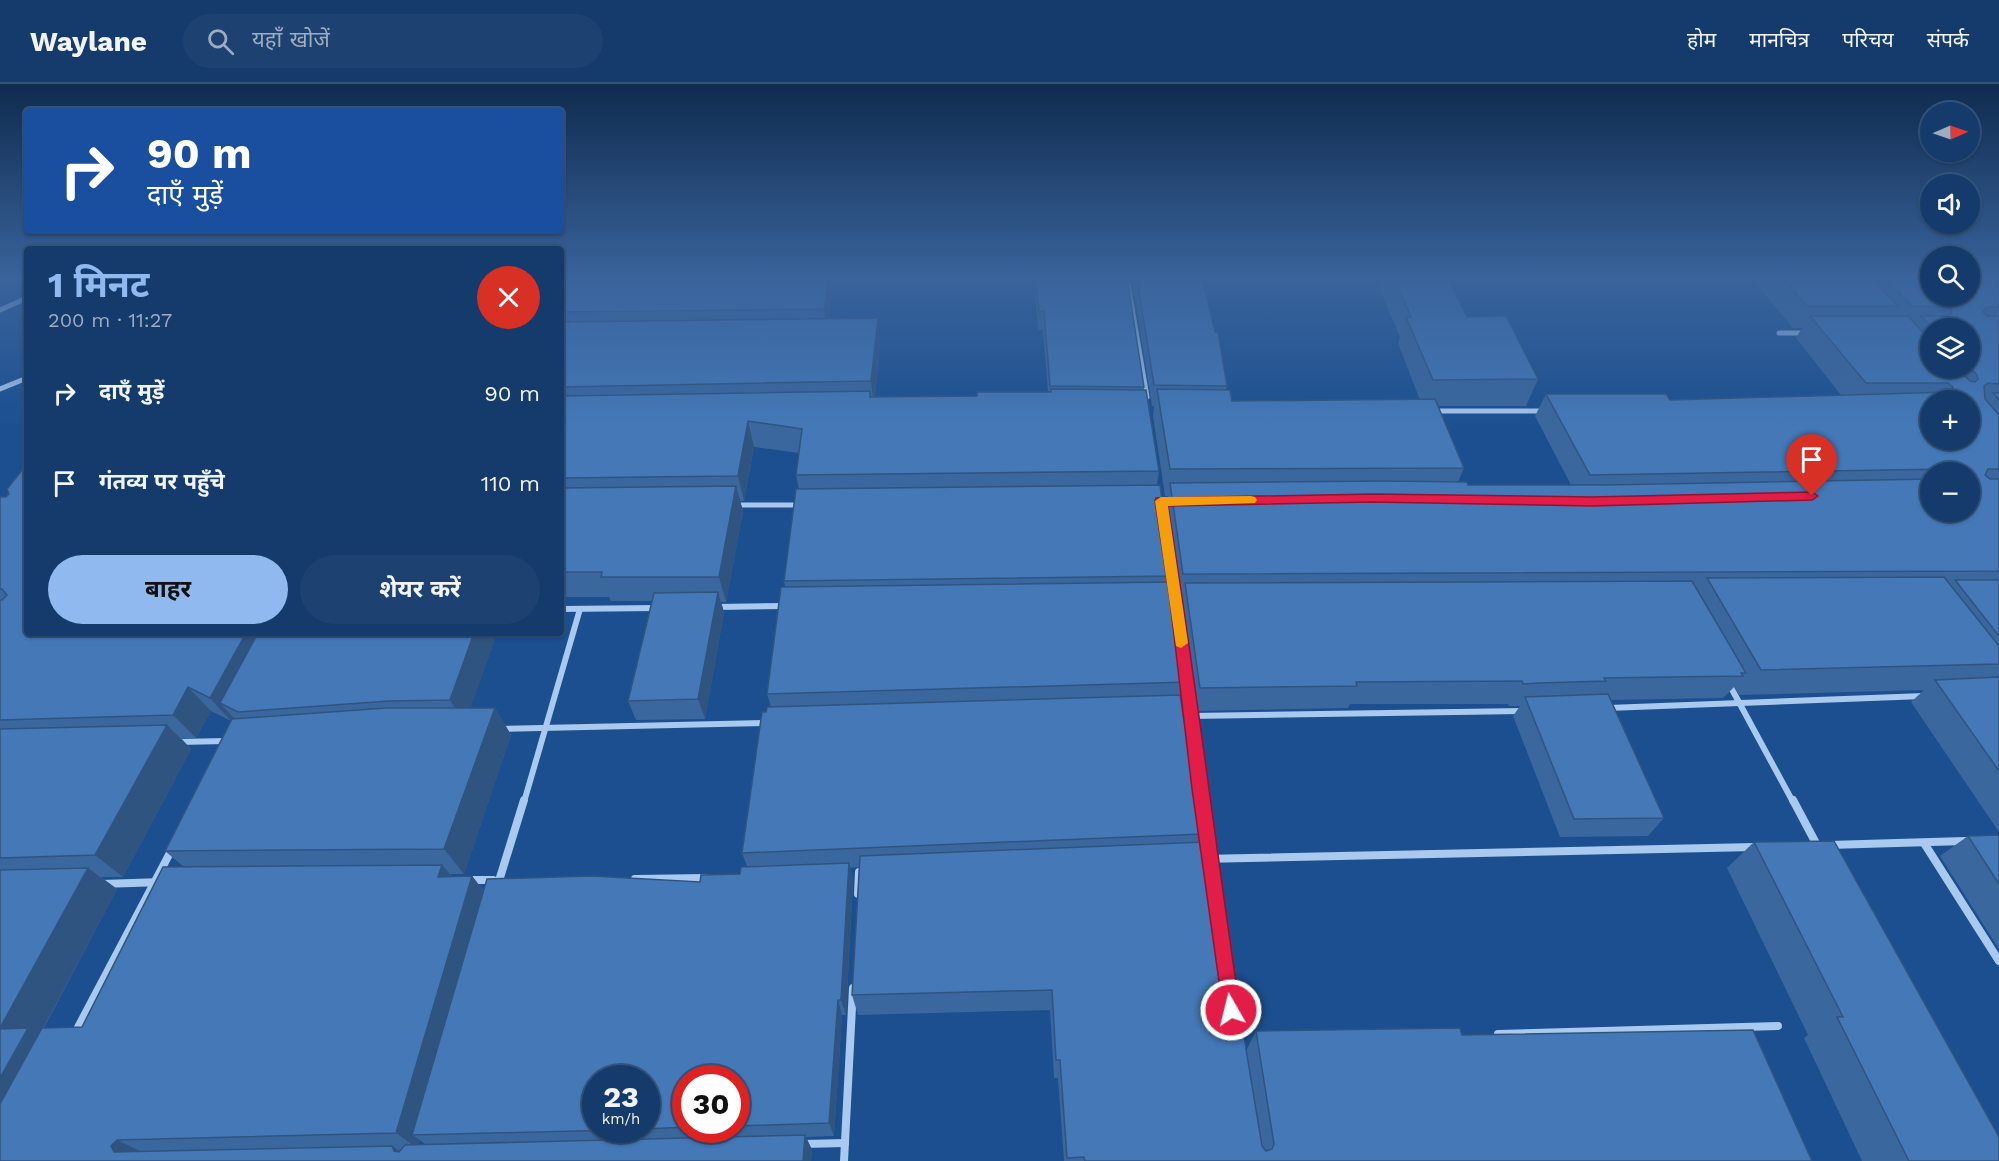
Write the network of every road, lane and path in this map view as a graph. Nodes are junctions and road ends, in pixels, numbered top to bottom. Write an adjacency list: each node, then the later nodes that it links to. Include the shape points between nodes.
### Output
1 (1136, 328): 6 (street)
2 (1779, 333): 3 (street)
3 (1814, 333)
4 (24, 379): 5 (street)
5 (0, 389)
6 (1148, 400)
7 (1431, 411): 8 (street)
8 (1550, 411)
9 (724, 505): 10 (street)
10 (806, 505)
11 (1168, 546): 12 (street)
12 (1175, 590)
13 (795, 606): 14 (street)
14 (711, 607)
15 (664, 608): 17 (street)
16 (564, 609): 17 (street)
17 (580, 609): 27 (street)
18 (1724, 675): 21 (street)
19 (1186, 678): 25 (street)
20 (1937, 696): 21 (street)
21 (1741, 703): 22 (street); 36 (street)
22 (1604, 708)
23 (1166, 711): 25 (street)
24 (1535, 711): 25 (street)
25 (1190, 713): 41 (street)
26 (774, 723): 27 (street)
27 (547, 728): 28 (street); 48 (street)
28 (488, 729)
29 (234, 731): 30 (street)
30 (233, 741): 31 (street); 32 (street)
31 (172, 742)
32 (224, 751)
33 (1978, 841): 35 (street)
34 (176, 842): 50 (street)
35 (1924, 843): 36 (street); 55 (street)
36 (1818, 845): 37 (street); 39 (street)
37 (1806, 846)
38 (1761, 847): 41 (street)
39 (1823, 856)
40 (1197, 859): 41 (street)
41 (1209, 859): 60 (street, via 1236,1042)
42 (859, 872): 43 (street); 44 (street); 54 (street)
43 (871, 872)
44 (848, 873)
45 (710, 878): 46 (street)
46 (628, 879)
47 (464, 880): 48 (street)
48 (499, 880): 49 (street); 53 (street)
49 (511, 880)
50 (155, 882): 51 (street); 52 (street); 59 (street)
51 (167, 882)
52 (95, 884)
53 (496, 891)
54 (857, 908)
55 (1999, 961)
56 (853, 978): 61 (street)
57 (1778, 1026): 58 (street)
58 (1484, 1035)
59 (73, 1037)
60 (1248, 1042)
61 (845, 1143): 62 (street); 63 (street)
62 (798, 1144)
63 (844, 1161)

